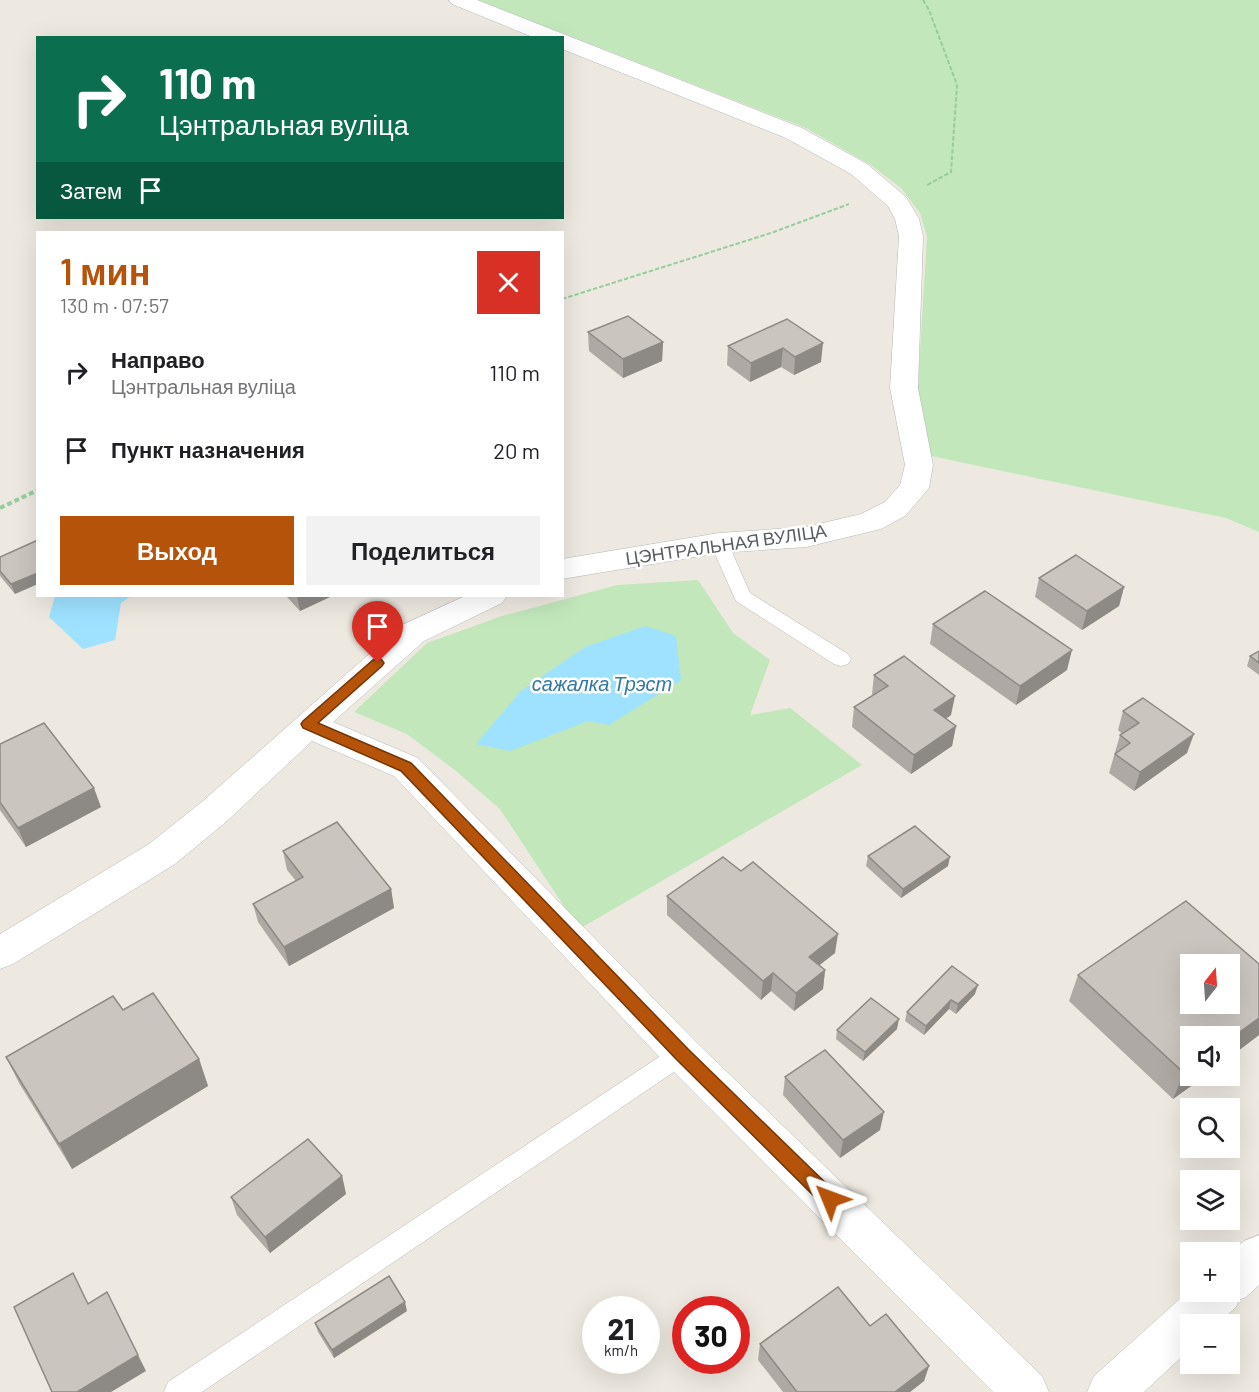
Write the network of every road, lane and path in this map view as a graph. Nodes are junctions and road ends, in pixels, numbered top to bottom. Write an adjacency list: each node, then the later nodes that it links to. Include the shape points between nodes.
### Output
1 (459, 0): 3 (street)
2 (923, 0): 5 (path, via 957,85 951,172)
3 (549, 36)
4 (564, 42): 5 (street, via 794,133 859,169)
5 (891, 196): 6 (path); 9 (street, ЦЭНТРАЛЬНАЯ ВУЛІЦА, via 907,219 911,236 904,388 918,465 914,488 895,509 870,522 806,537)
6 (564, 298)
7 (36, 491): 8 (path)
8 (0, 508)
9 (719, 543): 10 (street, ЦЭНТРАЛЬНАЯ ВУЛІЦА); 12 (lane, via 743,597)
10 (564, 569)
11 (489, 597): 13 (street, via 412,633)
12 (841, 660)
13 (308, 724): 14 (street, via 215,811 162,854); 15 (street, via 406,767)
14 (0, 953)
15 (682, 1054): 19 (lane); 20 (street)
16 (1259, 1256): 17 (street)
17 (1240, 1273)
18 (1209, 1302): 21 (street)
19 (178, 1392)
20 (1026, 1392)
21 (1110, 1392)

